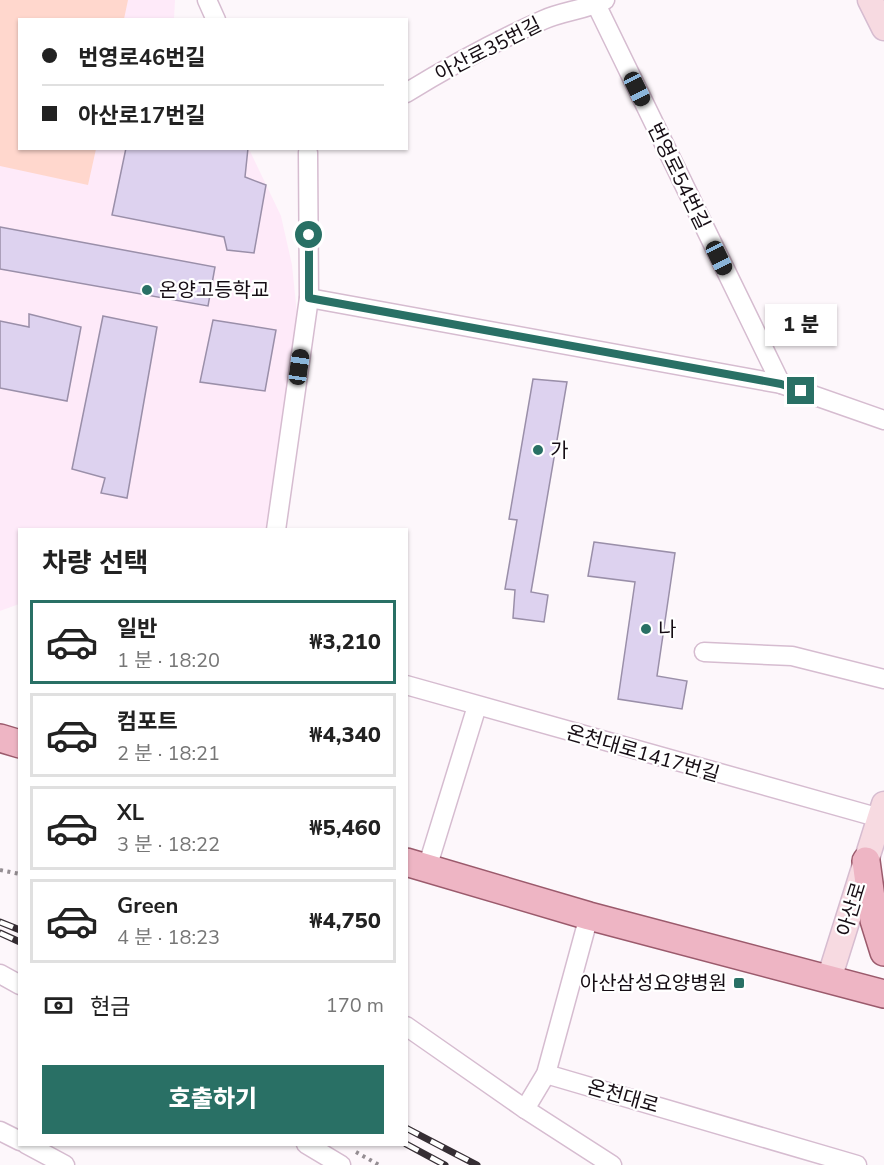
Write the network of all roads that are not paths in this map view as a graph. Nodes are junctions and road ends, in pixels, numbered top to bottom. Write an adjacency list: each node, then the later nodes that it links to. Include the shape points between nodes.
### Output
1 (207, 0): 4 (street)
2 (870, 0): 5 (street)
3 (598, 2): 6 (street, 아산로35번길, via 545,19); 9 (street, 번영로54번길)
4 (215, 18)
5 (884, 28)
6 (408, 92)
7 (308, 150): 8 (street)
8 (309, 298): 9 (street); 11 (street)
9 (781, 384): 10 (street)
10 (884, 420)
11 (276, 528)
12 (704, 651): 13 (street, via 792,656)
13 (884, 679)
14 (408, 686): 15 (street, 온천대로1417번길)
15 (477, 706): 18 (street, 온천대로1417번길); 20 (street)
16 (0, 738): 17 (main road)
17 (18, 743)
18 (882, 811): 19 (street, 아산로)
19 (866, 861): 22 (main road, via 874,920); 24 (street, 아산로)
20 (417, 865): 21 (main road)
21 (589, 916): 24 (main road); 28 (street)
22 (884, 952)
23 (0, 974): 25 (street)
24 (829, 979): 26 (main road)
25 (18, 984)
26 (884, 994)
27 (408, 1027): 29 (street)
28 (546, 1074): 29 (street); 37 (street, 온천대로)
29 (525, 1109): 36 (street)
30 (0, 1131): 31 (street)
31 (18, 1140)
32 (30, 1146): 34 (street)
33 (309, 1146): 35 (street)
34 (65, 1165)
35 (342, 1165)
36 (612, 1165)
37 (857, 1165)

